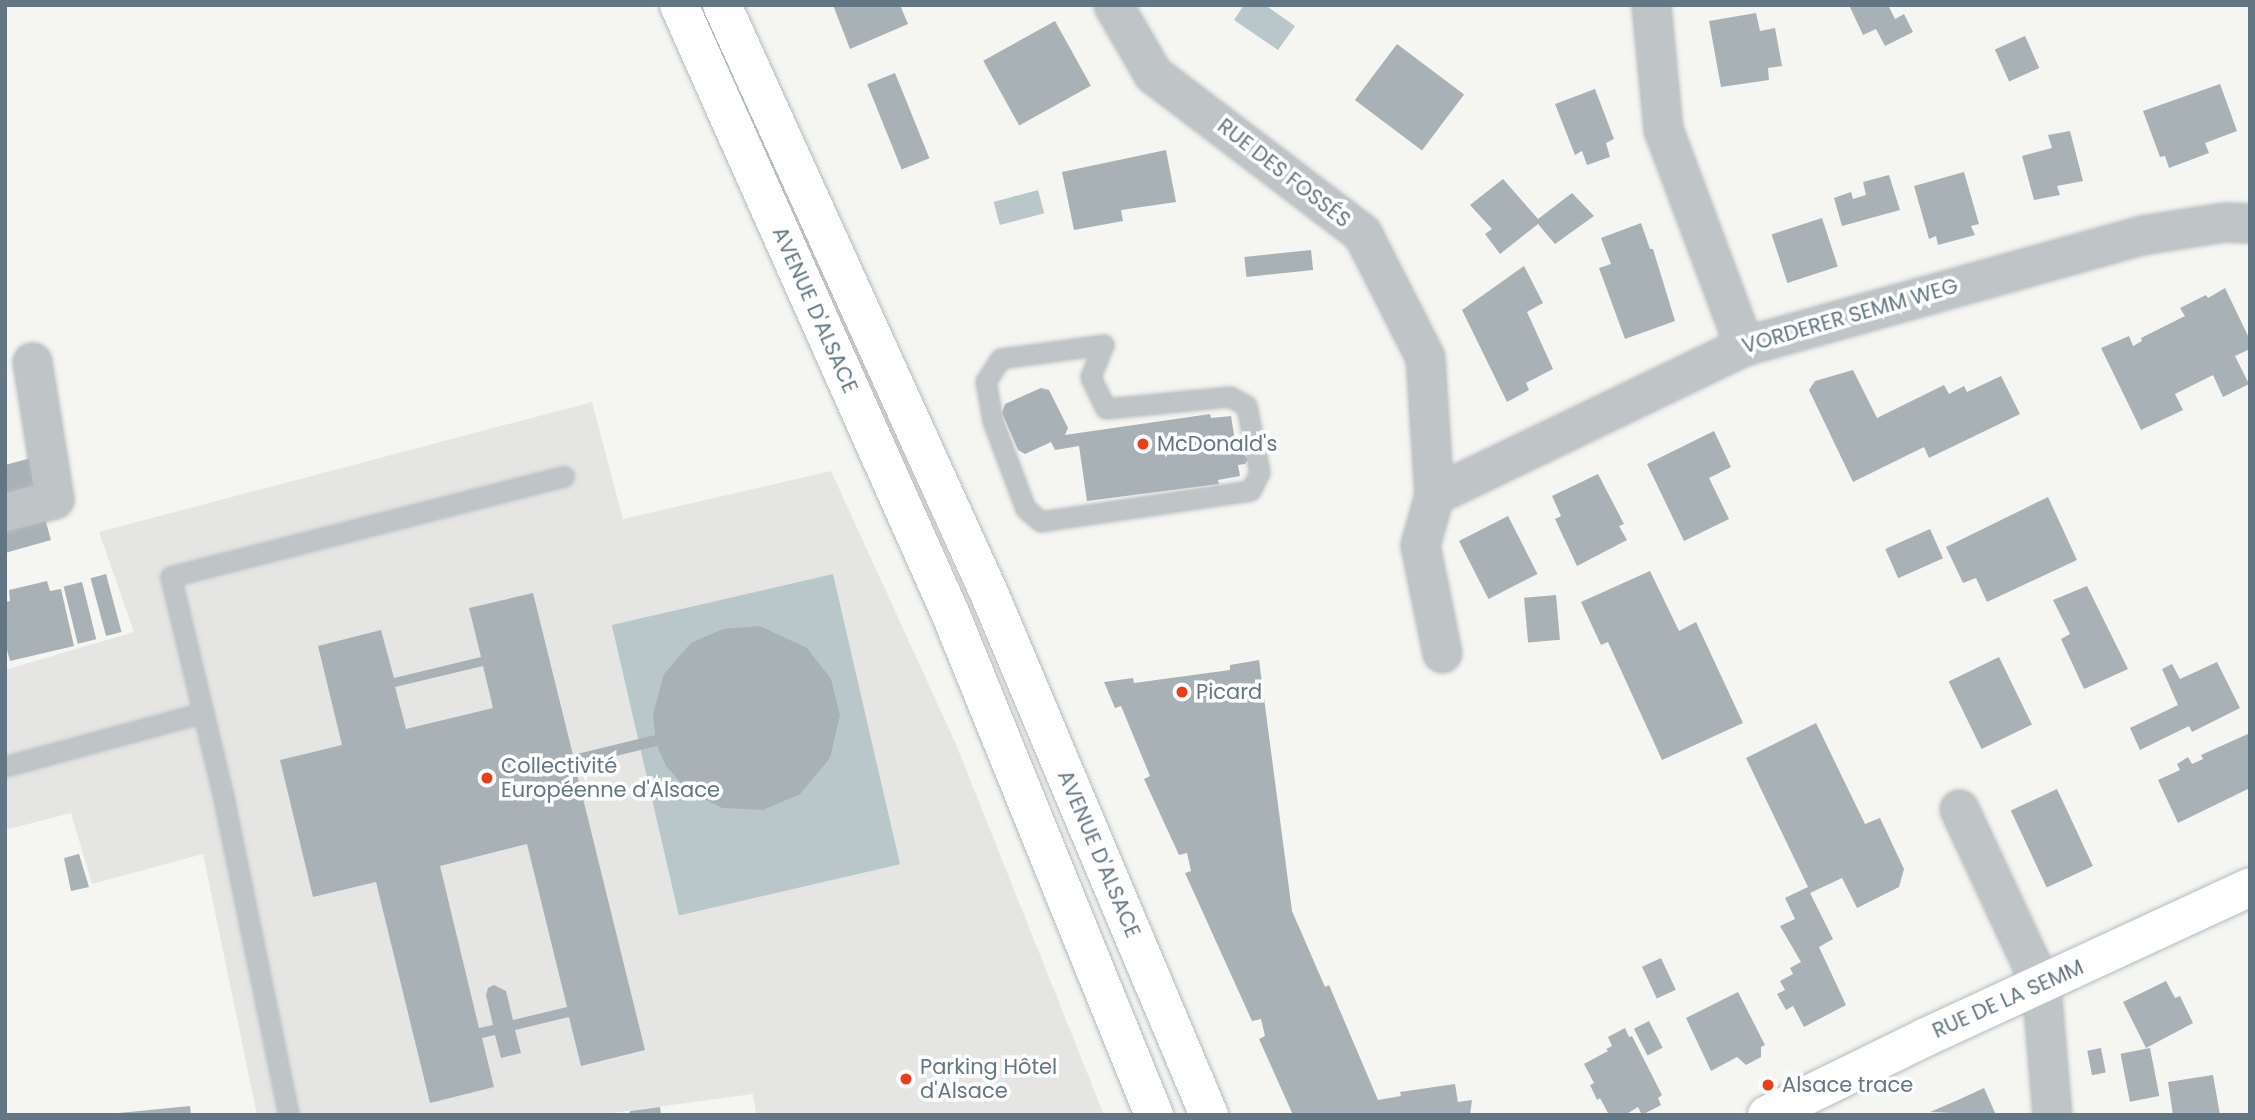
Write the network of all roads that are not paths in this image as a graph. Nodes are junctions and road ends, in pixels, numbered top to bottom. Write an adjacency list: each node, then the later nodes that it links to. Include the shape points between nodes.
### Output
1 (679, 5): 13 (main road, AVENUE D'ALSACE)
2 (722, 5): 12 (main road, AVENUE D'ALSACE)
3 (1113, 5): 10 (street, RUE DES FOSSÉS, via 1153,74 1362,233 1425,357)
4 (1651, 5): 7 (street, via 1663,129)
5 (2250, 223): 7 (street, VORDERER SEMM WEG, via 2224,222 2141,235)
6 (1104, 345): 6 (lane, via 1091,378 1106,409 1230,397 1247,406 1260,473 1251,491 1041,522 1026,509 993,421 986,383 1001,359)
7 (1744, 346): 10 (street, VORDERER SEMM WEG)
8 (32, 362): 11 (street, via 54,499)
9 (564, 477): 15 (lane, via 171,578)
10 (1434, 495): 14 (street, RUE DES FOSSÉS, via 1420,545)
11 (5, 512)
12 (989, 593): 13 (main road); 22 (main road, AVENUE D'ALSACE)
13 (951, 615): 21 (main road, AVENUE D'ALSACE)
14 (1442, 653)
15 (204, 713): 16 (lane); 20 (lane)
16 (5, 767)
17 (1959, 809): 19 (street)
18 (2250, 887): 19 (main road, RUE DE LA SEMM)
19 (2041, 985): 23 (main road, RUE DE LA SEMM); 24 (street)
20 (289, 1115)
21 (1154, 1115)
22 (1209, 1115)
23 (1767, 1115)
24 (2052, 1115)

